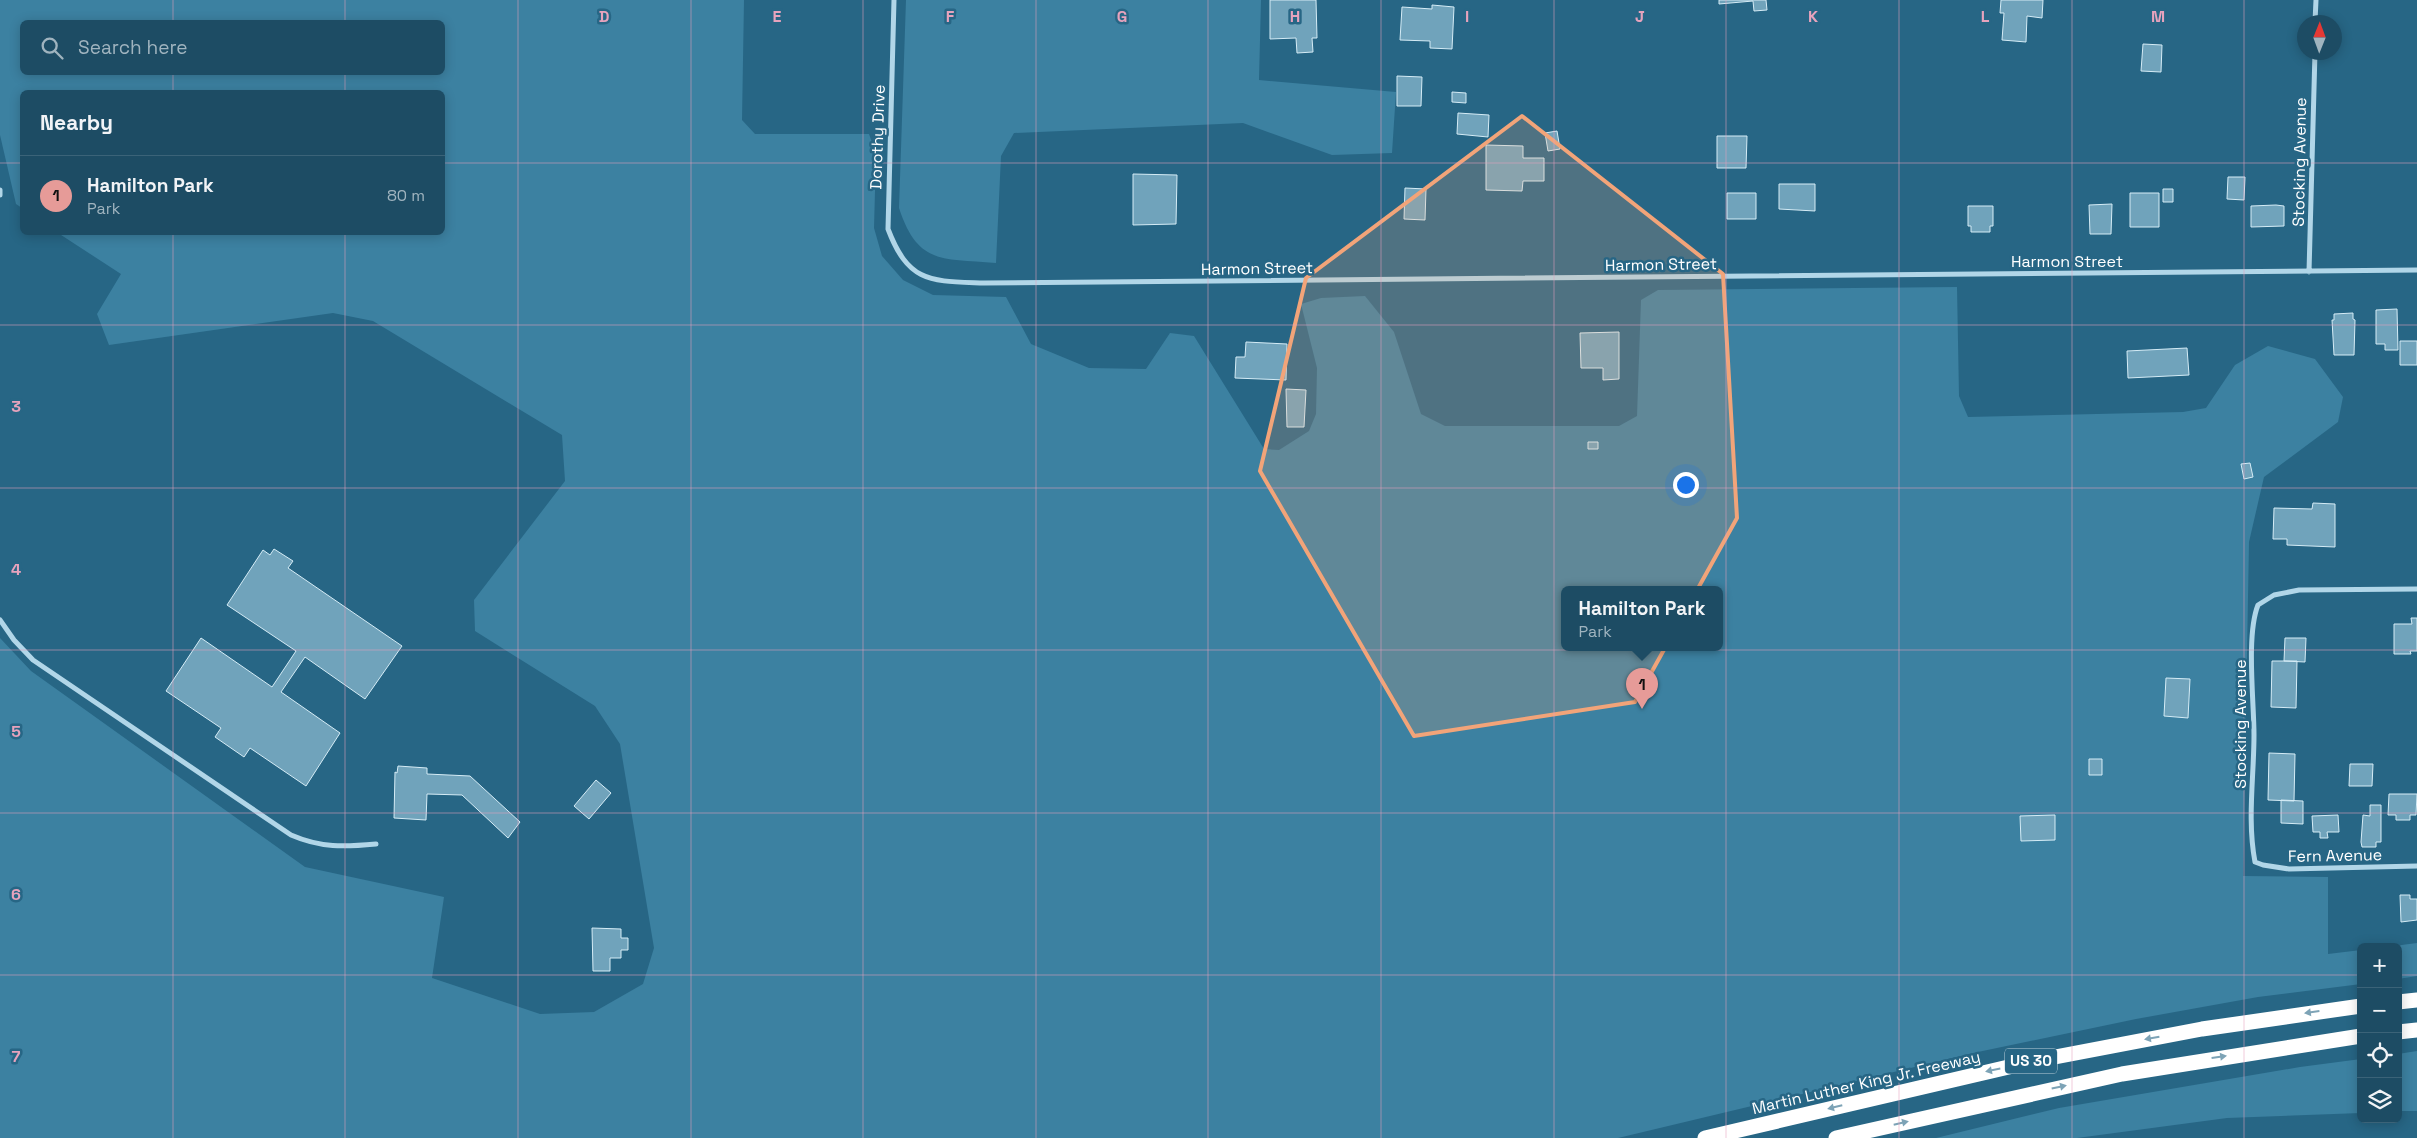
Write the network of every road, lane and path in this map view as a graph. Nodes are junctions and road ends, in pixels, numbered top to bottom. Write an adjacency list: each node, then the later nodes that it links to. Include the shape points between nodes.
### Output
1 (894, 0): 7 (street, Dorothy Drive, via 888,229 896,250)
2 (2316, 0): 3 (street)
3 (2315, 15)
4 (2314, 60): 9 (street, Stocking Avenue)
5 (0, 190): 6 (street)
6 (0, 195)
7 (909, 268): 9 (street, Harmon Street, via 938,281 984,283)
8 (2417, 270): 9 (street, Harmon Street)
9 (2309, 272)
10 (2417, 589): 13 (street, Stocking Avenue, via 2299,590 2274,595 2258,605 2252,628 2254,736 2251,828)
11 (0, 620): 12 (street, via 33,660 290,835 307,842 338,847)
12 (376, 844)
13 (2255, 862): 14 (street, Fern Avenue, via 2289,869)
14 (2417, 866)
15 (2417, 1000): 16 (highway)
16 (2402, 1002)
17 (2357, 1007): 21 (highway, Martin Luther King Jr. Freeway / US 30, one-way to 21, via 2202,1029 2043,1059)
18 (2417, 1030): 19 (highway)
19 (2402, 1032)
20 (2357, 1037): 22 (highway, US 30, one-way to 20, via 2122,1074)
21 (1705, 1138)
22 (1836, 1138)

